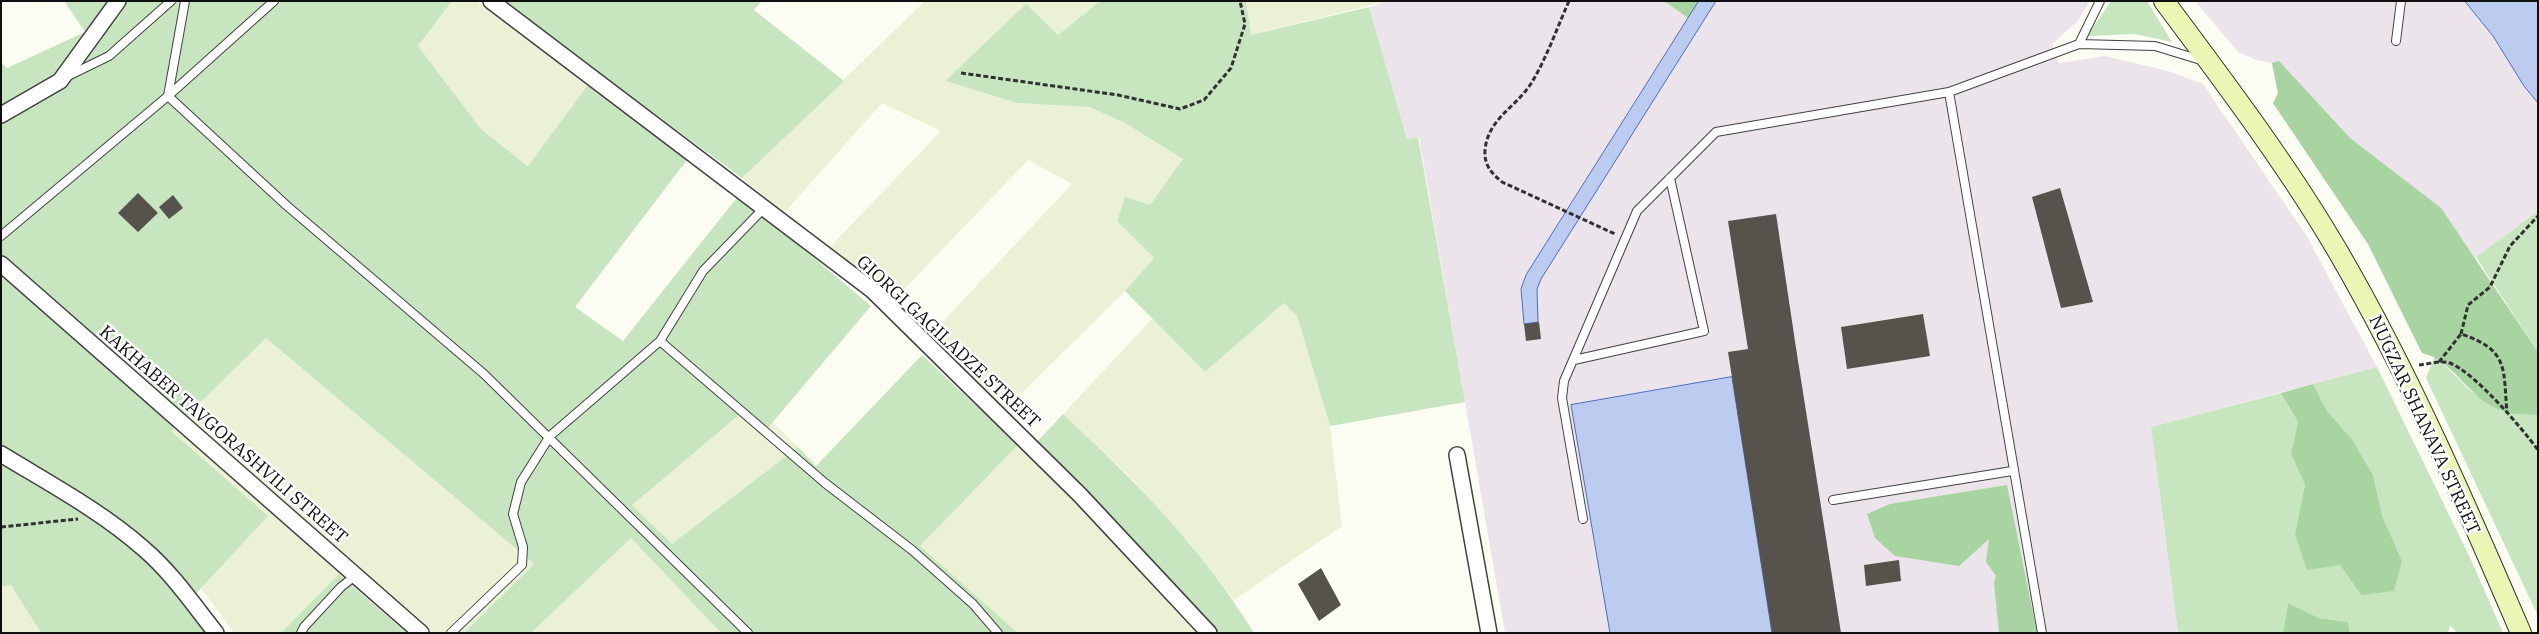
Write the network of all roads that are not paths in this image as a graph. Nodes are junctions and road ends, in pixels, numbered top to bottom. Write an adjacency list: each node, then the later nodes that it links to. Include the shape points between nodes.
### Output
1 (118, 1): 12 (street)
2 (171, 1): 12 (lane, via 110,56)
3 (185, 1): 14 (lane)
4 (274, 1): 14 (lane)
5 (491, 1): 17 (street, GIORGI GAGILADZE STREET)
6 (2100, 1): 10 (lane)
7 (2164, 1): 11 (main road, NUGZAR SHANAVA STREET)
8 (2400, 1): 9 (lane)
9 (2396, 40)
10 (2079, 44): 11 (lane, via 2155,46); 13 (lane)
11 (2210, 63): 38 (main road, NUGZAR SHANAVA STREET, via 2280,162 2339,254 2402,368)
12 (60, 81): 15 (street)
13 (1949, 92): 16 (lane, via 1716,132); 25 (lane)
14 (168, 96): 18 (lane); 22 (lane, via 286,205 484,374)
15 (1, 115)
16 (1670, 178): 21 (lane, via 1637,211); 21 (lane, via 1704,331)
17 (765, 207): 20 (lane, via 703,271); 35 (street, GIORGI GAGILADZE STREET, via 872,290 1080,495)
18 (1, 236)
19 (1, 264): 28 (street, KAKHABER TAVGORASHVILI STREET)
20 (660, 341): 22 (lane); 34 (lane, via 825,483 912,550 973,604)
21 (1574, 360): 27 (lane, via 1562,390)
22 (550, 436): 32 (lane, via 521,482 513,514 523,547 522,565); 33 (lane)
23 (1, 454): 29 (street, via 103,516 145,549 176,580)
24 (1457, 455): 36 (street)
25 (2012, 471): 26 (lane); 37 (lane)
26 (1834, 500)
27 (1583, 519)
28 (356, 575): 30 (lane, via 340,587); 31 (street, KAKHABER TAVGORASHVILI STREET)
29 (216, 633)
30 (301, 633)
31 (421, 633)
32 (451, 633)
33 (748, 633)
34 (998, 633)
35 (1208, 633)
36 (1489, 633)
37 (2042, 633)
38 (2521, 633)

